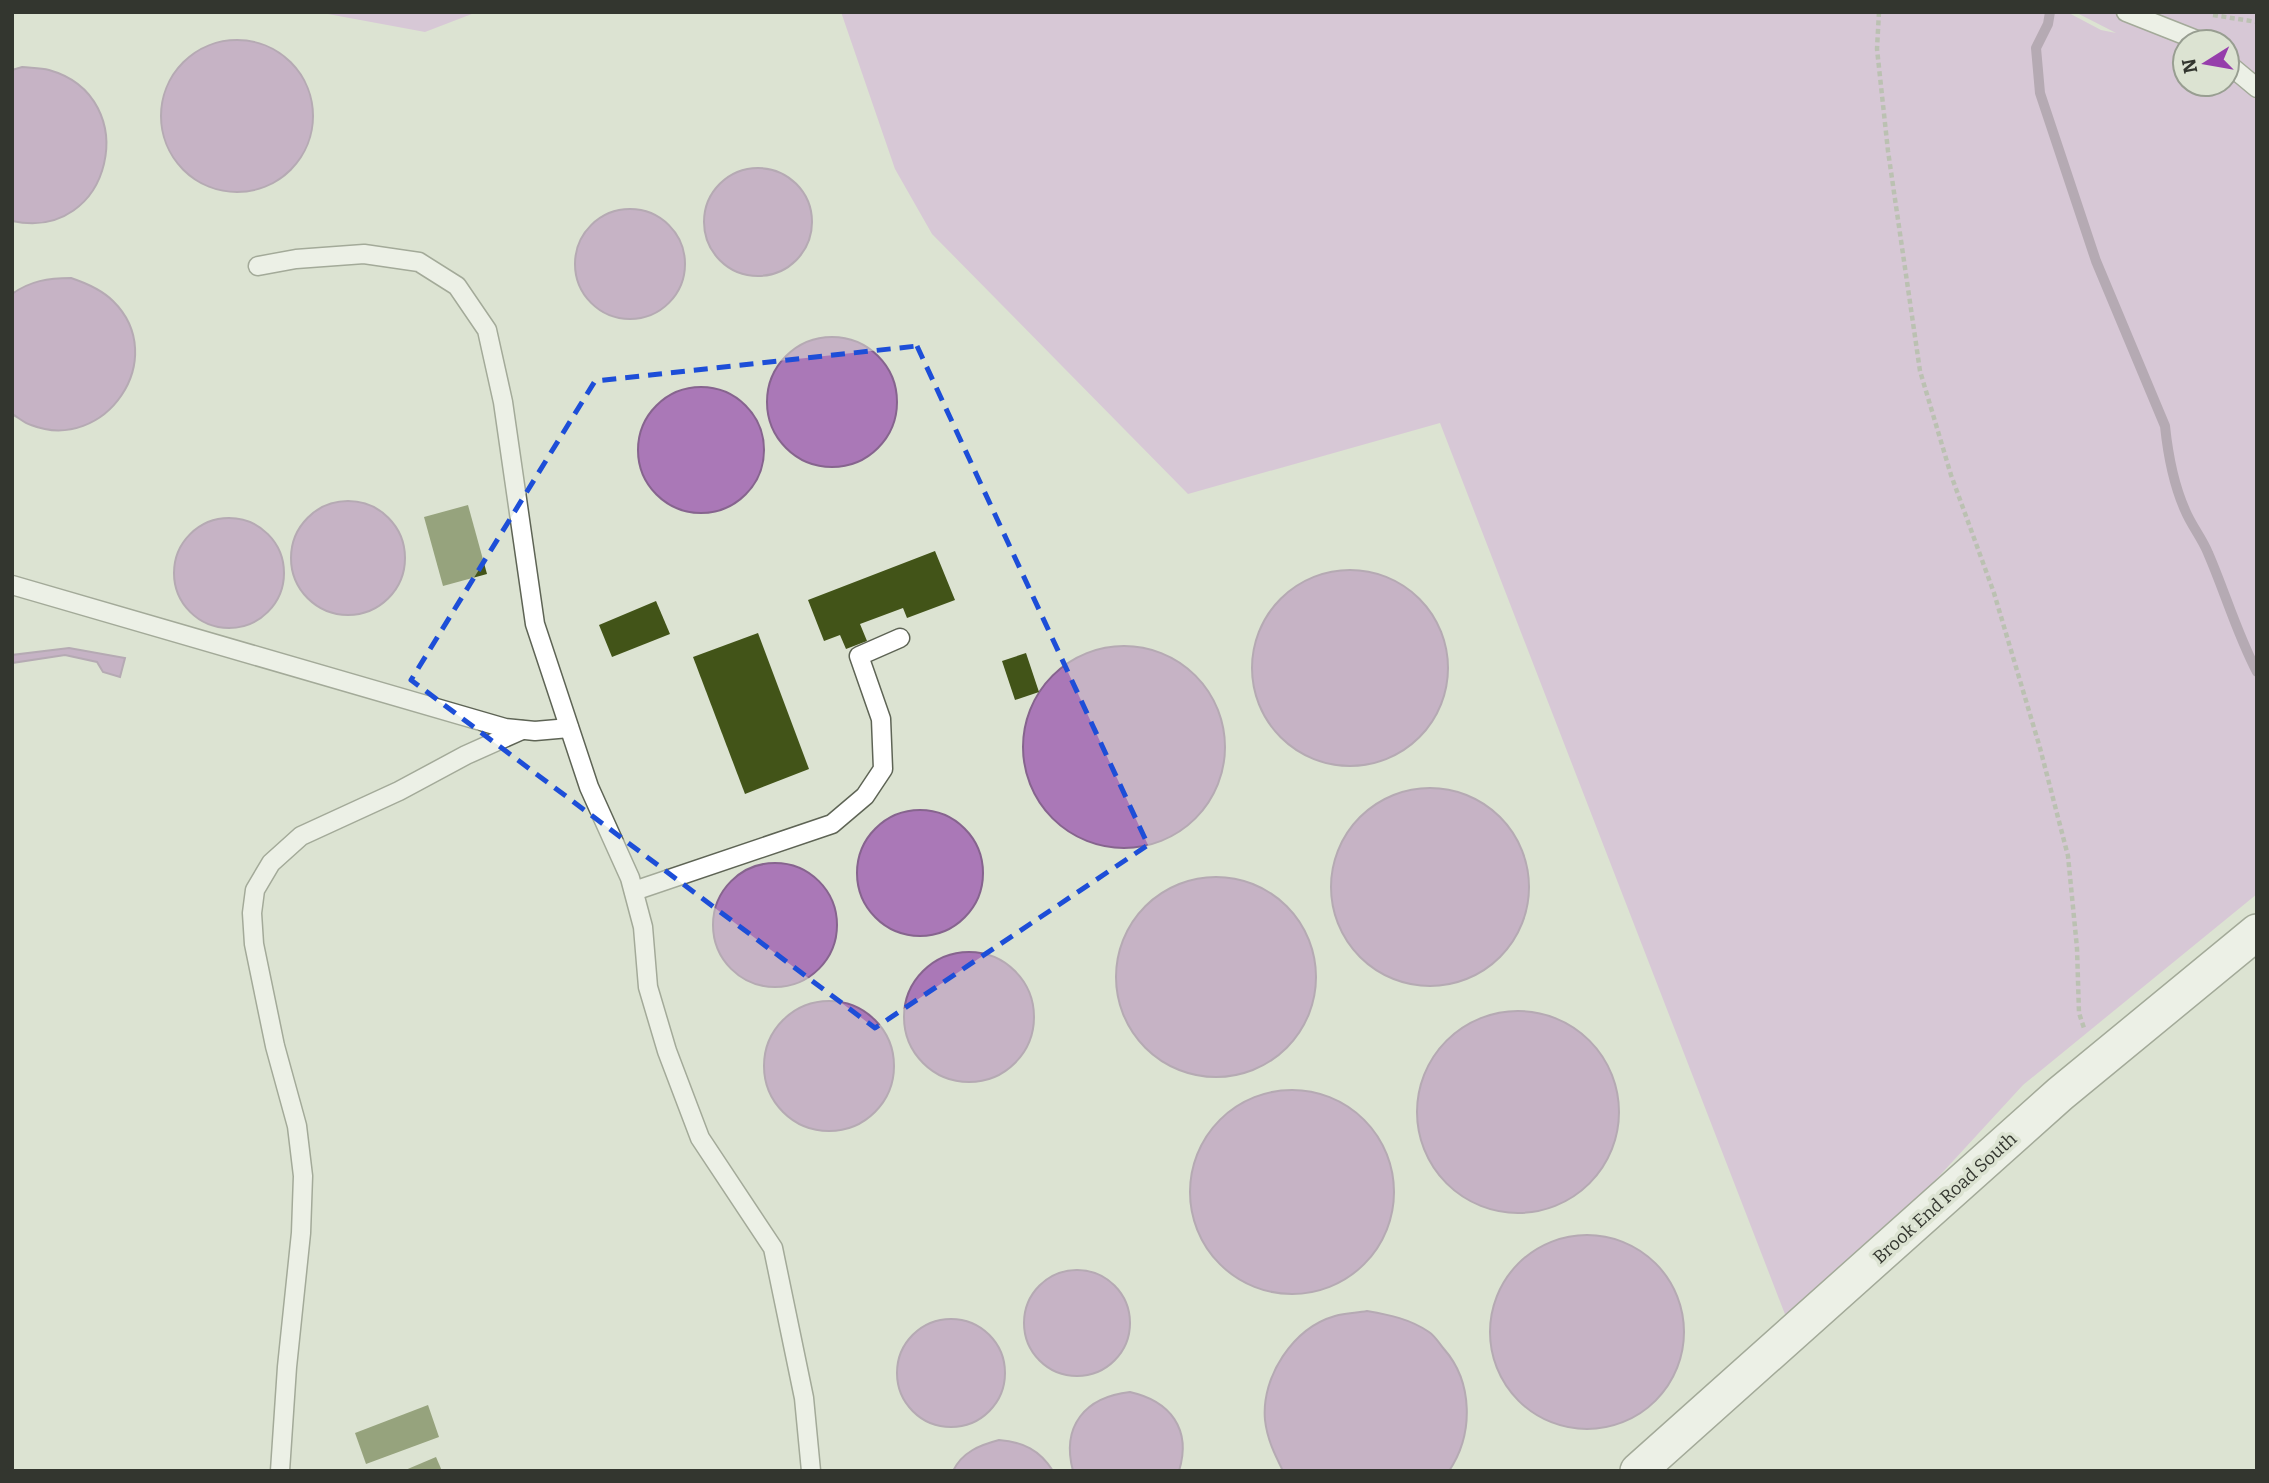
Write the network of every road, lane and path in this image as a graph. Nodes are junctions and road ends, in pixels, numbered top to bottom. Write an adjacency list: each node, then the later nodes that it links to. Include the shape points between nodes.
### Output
1 (1879, 12): 15 (path, via 1877,49 1888,151 1920,371 1994,593 2068,856 2079,1013)
2 (2126, 12): 5 (lane)
3 (2210, 14): 4 (path)
4 (2257, 22)
5 (2171, 30)
6 (2241, 75): 7 (lane)
7 (2257, 88)
8 (258, 266): 11 (lane, via 364,254 419,262 457,286 487,330 503,402 535,624)
9 (12, 586): 12 (lane)
10 (900, 638): 13 (lane, via 859,656 881,719 883,769 865,796 832,824)
11 (569, 728): 12 (lane); 13 (lane)
12 (522, 730): 16 (lane, via 301,836 271,863 255,890 254,944 297,1126 303,1176)
13 (634, 891): 17 (lane, via 643,928 648,987 700,1138 773,1248 804,1398)
14 (2257, 932): 15 (street, Brook End Road South)
15 (2096, 1064): 18 (street, Brook End Road South)
16 (280, 1471)
17 (811, 1471)
18 (1638, 1471)

